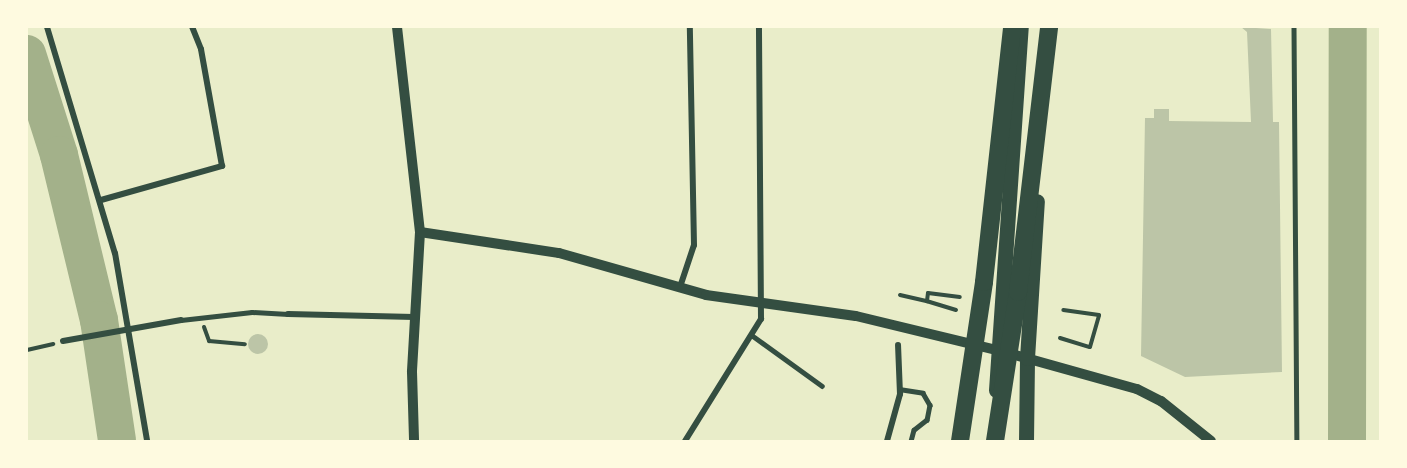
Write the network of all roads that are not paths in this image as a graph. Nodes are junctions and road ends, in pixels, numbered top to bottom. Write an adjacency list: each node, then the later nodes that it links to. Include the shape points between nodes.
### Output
1 (47, 27): 10 (street)
2 (192, 27): 10 (street, via 201,49 222,166)
3 (397, 27): 11 (street)
4 (690, 27): 12 (street, via 694,245)
5 (759, 27): 13 (street)
6 (1012, 27): 30 (highway, via 984,282)
7 (1021, 27): 21 (main road)
8 (1049, 27): 22 (main road); 31 (highway)
9 (1294, 27): 34 (lane)
10 (101, 200): 17 (street)
11 (420, 232): 12 (street, via 559,253); 15 (street)
12 (680, 287): 13 (street)
13 (764, 303): 18 (street); 21 (street, via 856,316)
14 (288, 314): 15 (street); 16 (lane, via 252,312)
15 (414, 317): 27 (street)
16 (181, 321): 17 (street)
17 (125, 328): 19 (street); 26 (street)
18 (753, 336): 23 (lane); 25 (street)
19 (63, 341)
20 (898, 345): 24 (street)
21 (997, 350): 22 (street); 31 (main road)
22 (1027, 358): 32 (main road); 33 (street, via 1137,389 1161,400)
23 (822, 386)
24 (899, 389): 28 (street); 29 (lane, via 923,393 930,405 927,420 914,430)
25 (687, 440)
26 (147, 441)
27 (414, 441)
28 (887, 441)
29 (911, 441)
30 (960, 441)
31 (996, 441)
32 (1026, 441)
33 (1211, 441)
34 (1297, 441)

